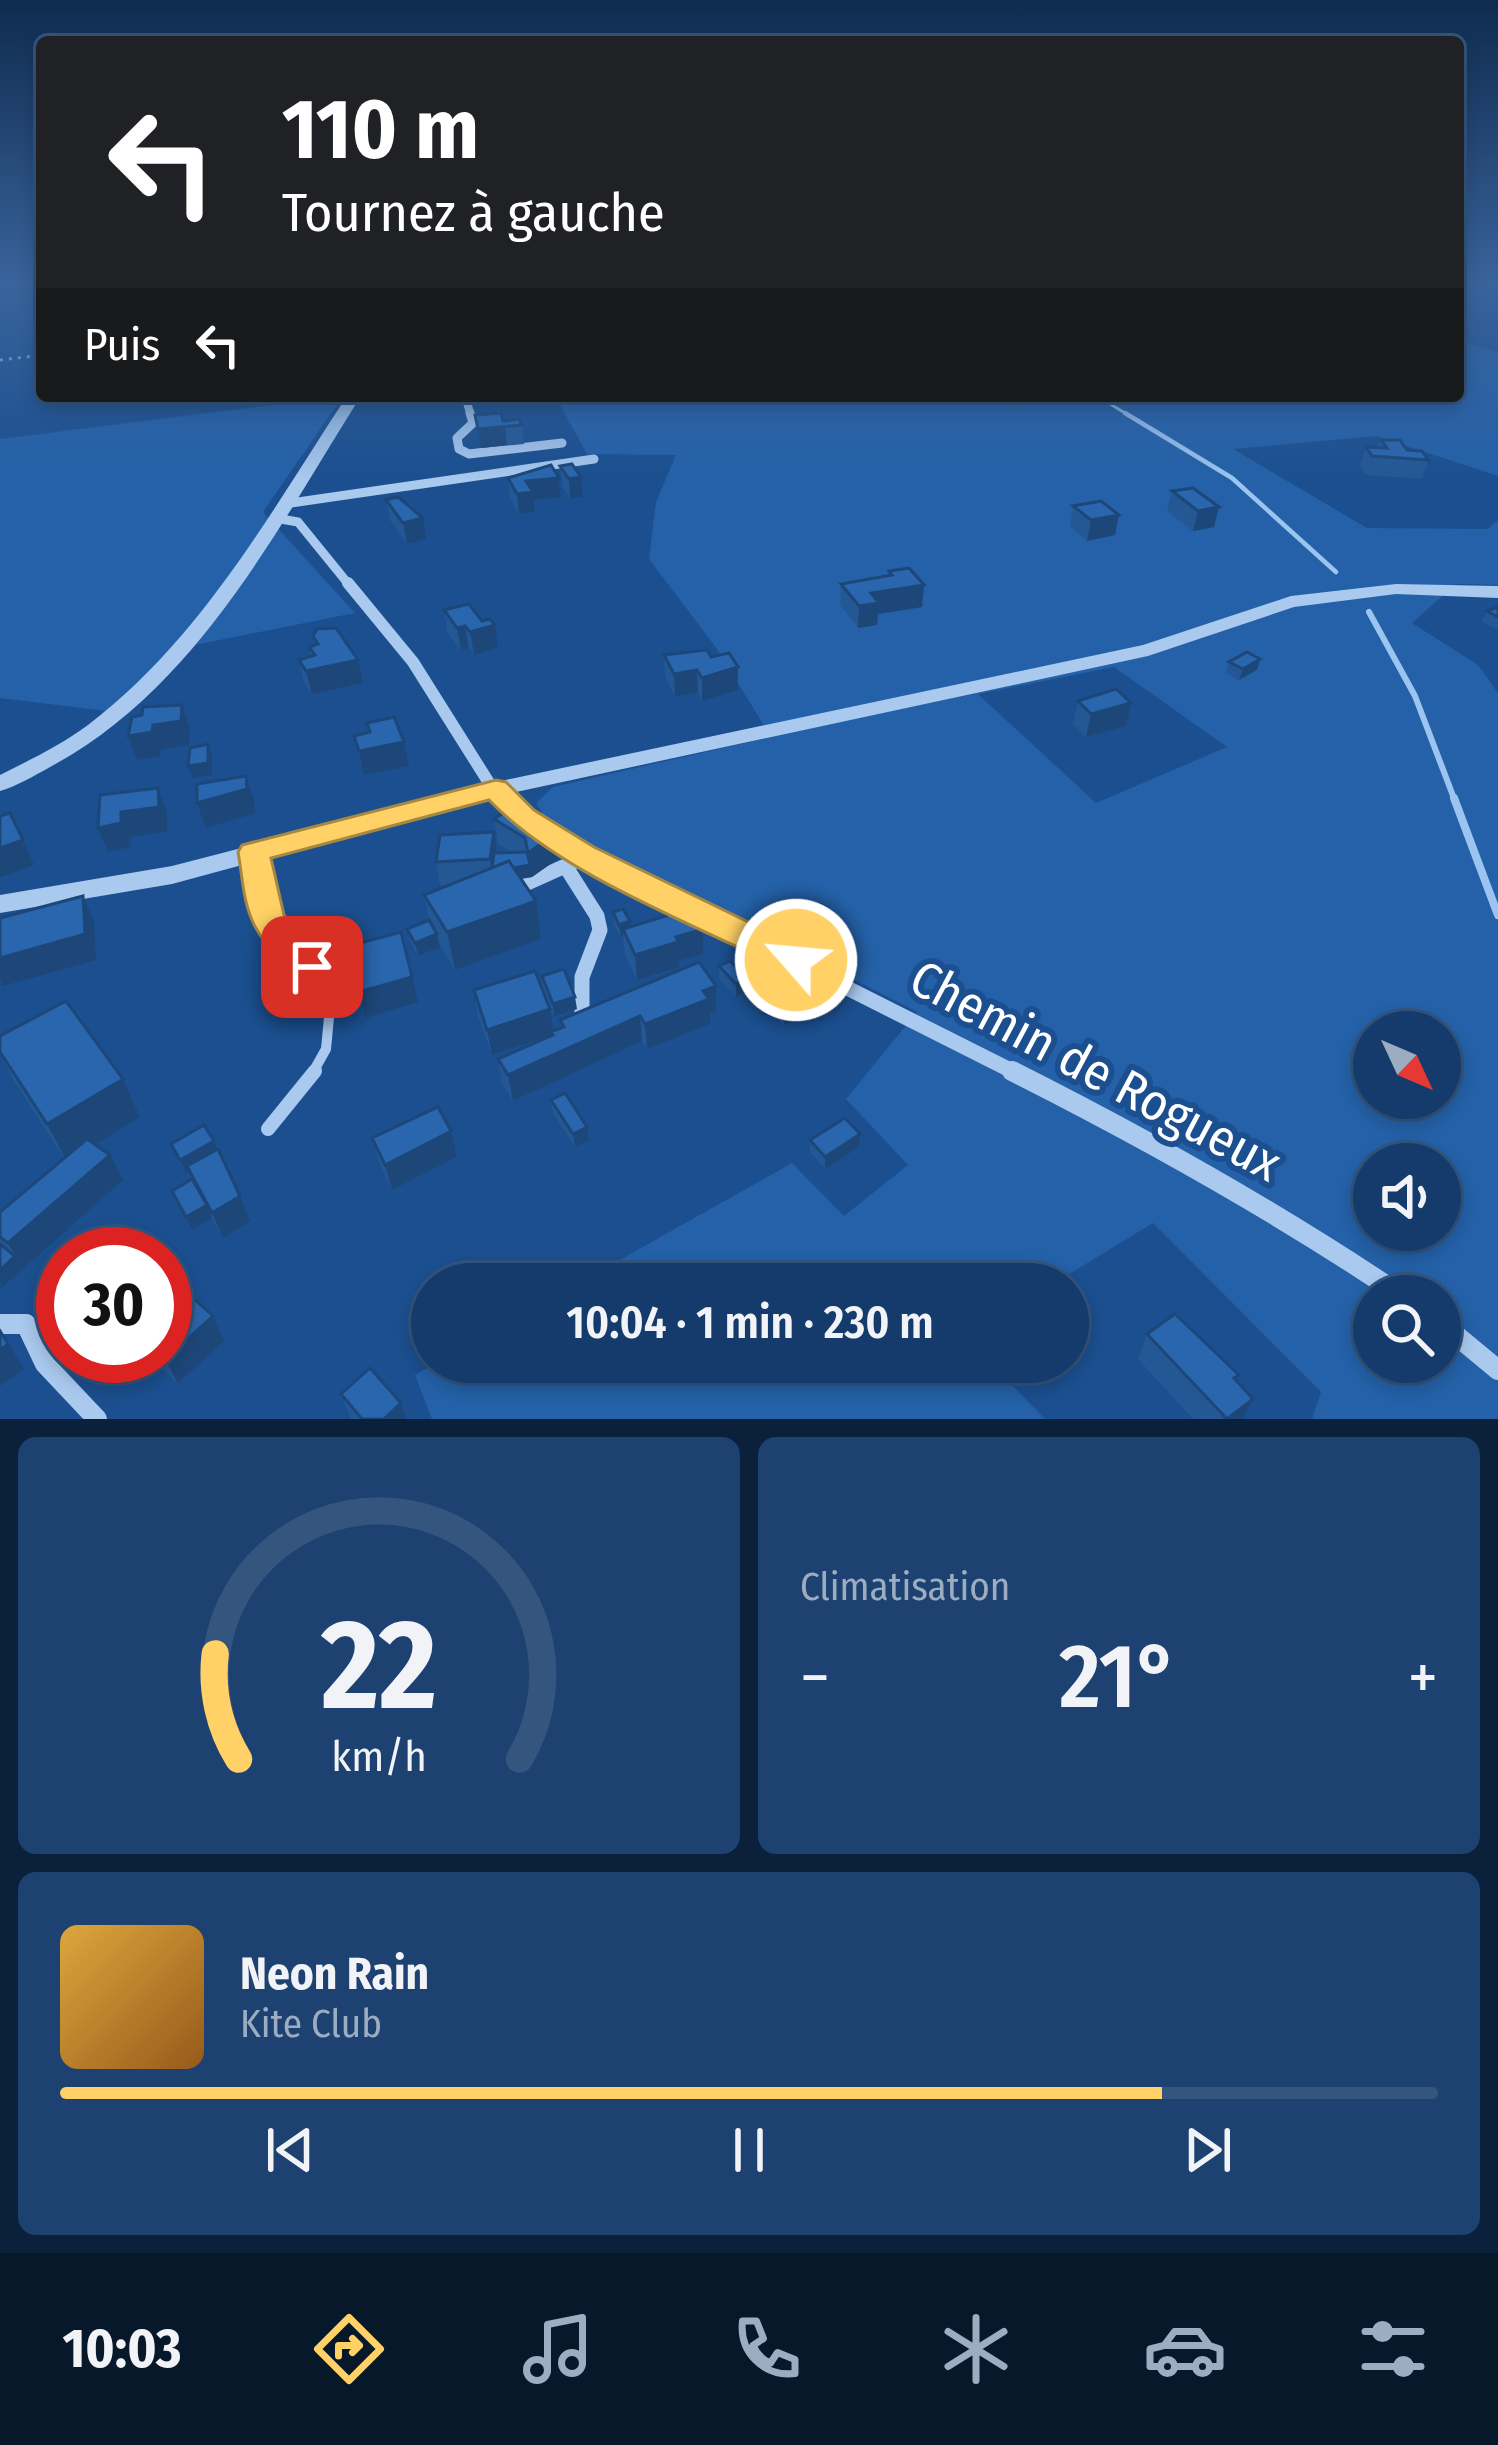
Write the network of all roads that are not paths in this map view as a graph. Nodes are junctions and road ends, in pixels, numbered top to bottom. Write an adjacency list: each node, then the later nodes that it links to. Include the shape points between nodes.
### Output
1 (350, 402): 5 (street)
2 (467, 402): 3 (street, via 473,422 458,438 469,454)
3 (562, 443)
4 (594, 458): 5 (street)
5 (280, 511): 7 (street, via 196,633 137,695); 8 (street, Chemin de Rogueux, via 298,522 399,644)
6 (1498, 592): 8 (street, via 1396,589 1291,602 1148,650)
7 (0, 784)
8 (496, 789): 9 (street); 10 (street, Chemin de Rogueux)
9 (254, 852): 13 (street); 15 (lane, via 268,920 327,986 335,1025 307,1084)
10 (583, 855): 11 (street); 16 (street, Chemin de Rogueux, via 1180,1156)
11 (566, 867): 12 (street); 14 (street, via 600,930 582,977 582,1028)
12 (506, 893)
13 (0, 904)
14 (564, 1036)
15 (268, 1129)
16 (1371, 1275)
17 (0, 1324): 20 (street, via 26,1324 45,1364)
18 (1461, 1339): 19 (street)
19 (1498, 1370)
20 (97, 1419)

